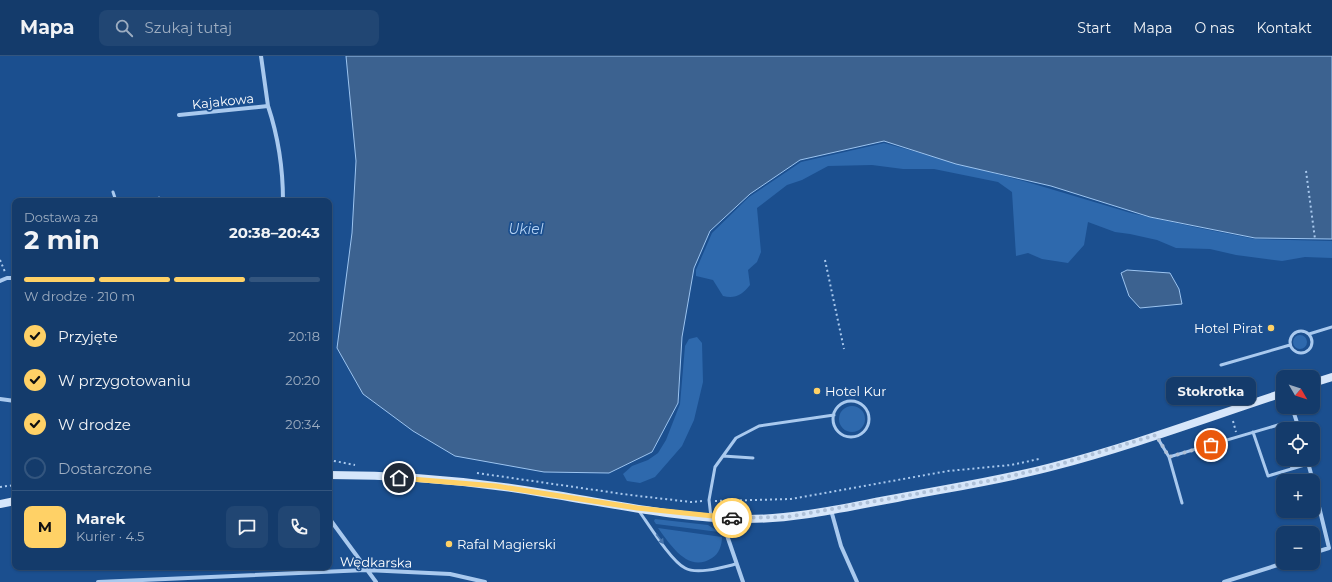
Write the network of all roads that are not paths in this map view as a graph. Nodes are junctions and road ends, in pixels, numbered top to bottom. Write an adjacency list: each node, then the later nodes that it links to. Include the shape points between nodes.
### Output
1 (261, 56): 2 (street)
2 (268, 106): 3 (street, Kajakowa); 6 (street, Kajakowa, via 276,129)
3 (179, 115)
4 (113, 192): 5 (lane)
5 (115, 198)
6 (283, 198)
7 (12, 278): 8 (street)
8 (0, 281)
9 (1332, 327): 10 (lane)
10 (1309, 334): 11 (lane, via 1303,331 1295,332 1290,338); 11 (lane, via 1312,341 1308,351 1297,353)
11 (1290, 345): 12 (lane)
12 (1221, 365)
13 (1332, 377): 14 (main road)
14 (1320, 381)
15 (1276, 395): 21 (main road)
16 (0, 399): 17 (street)
17 (12, 401)
18 (834, 415): 18 (lane, via 846,402 857,403 866,409 868,426 860,435 848,437 838,431); 22 (lane, via 759,426 736,438)
19 (1276, 426): 20 (lane)
20 (1253, 432): 23 (lane); 26 (lane, via 1268,476)
21 (1156, 435): 23 (lane); 32 (main road, via 1038,470)
22 (723, 456): 24 (lane); 34 (lane, via 715,467 709,501)
23 (1169, 457): 29 (lane)
24 (753, 458)
25 (1297, 466): 26 (lane)
26 (1292, 468)
27 (332, 475): 31 (main road, via 425,479 496,486)
28 (12, 502): 30 (main road)
29 (1182, 503)
30 (0, 504)
31 (637, 508): 34 (main road); 38 (lane, one-way to 38, via 675,560 686,569 703,570)
32 (831, 510): 35 (main road, via 768,519); 45 (street, via 841,546)
33 (1320, 511): 37 (street, via 1329,548)
34 (711, 517): 35 (main road)
35 (721, 518): 38 (street)
36 (332, 522): 40 (street)
37 (1320, 551)
38 (736, 564): 44 (street)
39 (1276, 566): 46 (street)
40 (366, 570): 41 (street, Wędkarska); 42 (street); 43 (street, Wędkarska, via 450,574)
41 (98, 582)
42 (376, 582)
43 (485, 582)
44 (743, 582)
45 (857, 582)
46 (1224, 582)

